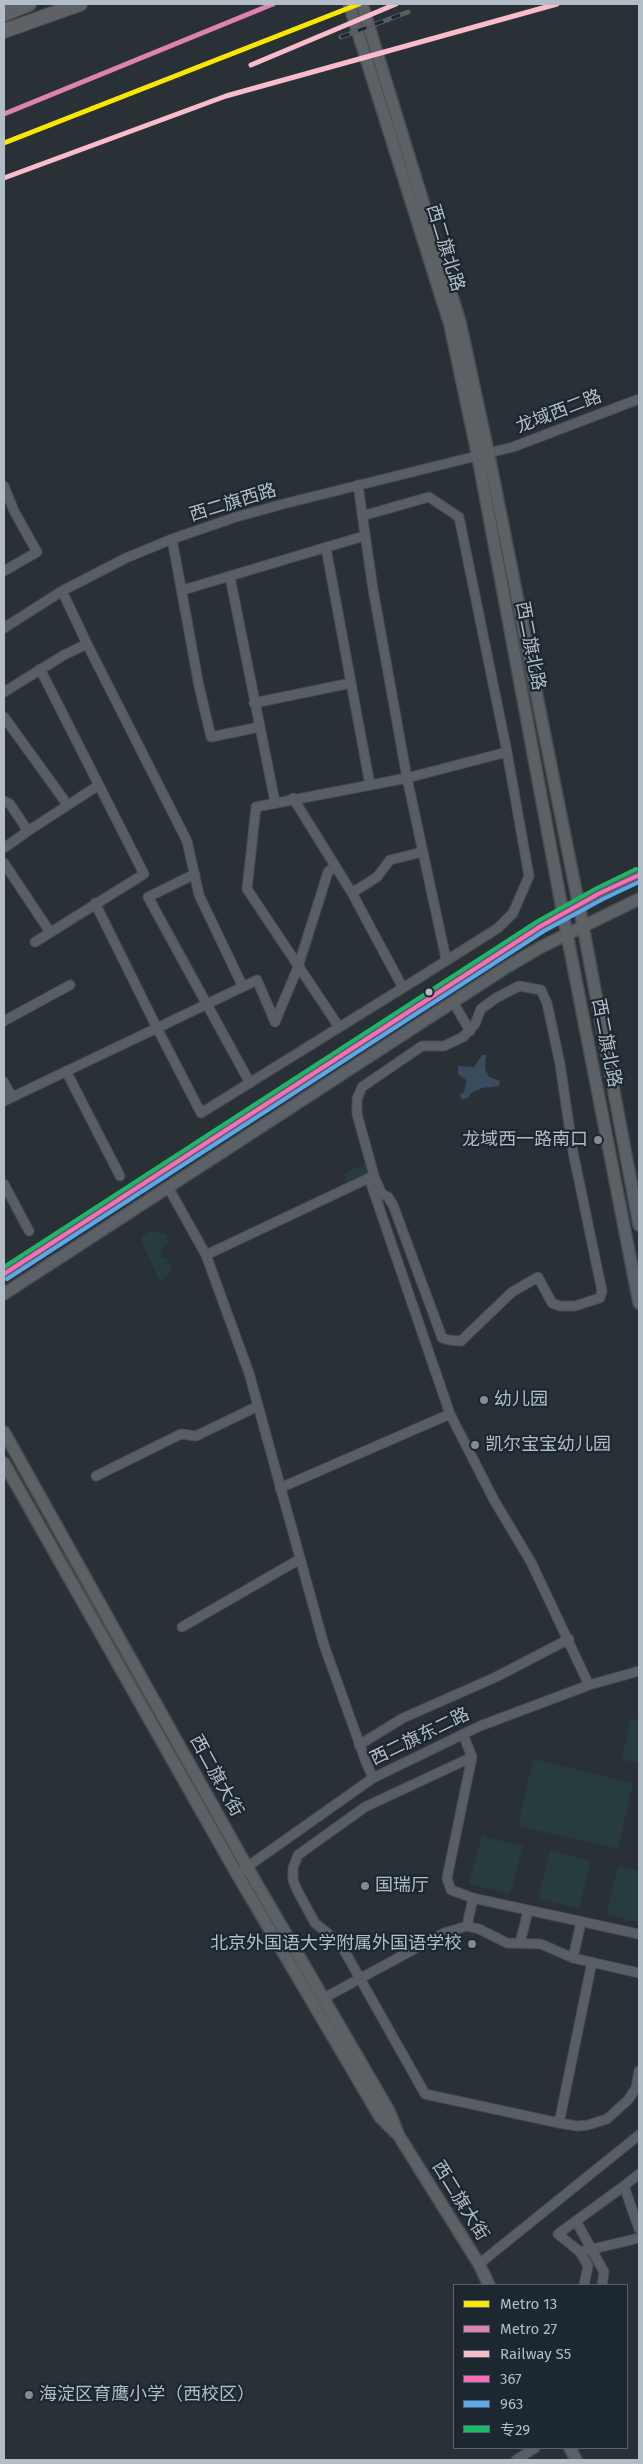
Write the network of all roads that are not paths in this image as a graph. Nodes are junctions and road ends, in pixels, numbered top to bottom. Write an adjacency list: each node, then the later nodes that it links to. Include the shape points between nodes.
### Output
1 (29, 4): 5 (highway)
2 (80, 4): 6 (highway)
3 (349, 4): 8 (main road, 西二旗北路, via 447,317)
4 (362, 4): 8 (main road, 西二旗北路, via 450,289)
5 (4, 14)
6 (4, 31)
7 (639, 399): 8 (street, 龙域西二路, via 513,447)
8 (483, 455): 9 (street, 西二旗西路); 45 (main road, 西二旗北路); 46 (main road, 西二旗北路)
9 (358, 485): 11 (street); 13 (street, 西二旗西路, via 236,517)
10 (4, 486): 15 (street, via 37,552)
11 (362, 516): 12 (street); 27 (street, via 429,497 459,517)
12 (364, 536): 14 (street); 28 (street)
13 (172, 539): 17 (street); 18 (street, 西二旗西路)
14 (326, 548): 16 (street); 22 (street)
15 (4, 571)
16 (230, 577): 17 (street); 24 (street)
17 (183, 590): 26 (street, via 211,737)
18 (62, 591): 19 (street, 西二旗西路); 20 (street)
19 (4, 628)
20 (87, 644): 21 (street); 40 (street, via 187,841)
21 (40, 669): 23 (street); 29 (street)
22 (351, 683): 24 (street); 30 (street)
23 (4, 692)
24 (254, 703): 26 (street)
25 (4, 717): 34 (street)
26 (259, 727): 33 (street)
27 (507, 752): 28 (street); 51 (street, via 529,876 510,918)
28 (407, 778): 30 (street); 37 (street)
29 (99, 785): 34 (street); 44 (street, via 144,874)
30 (370, 785): 31 (street)
31 (293, 798): 33 (street); 39 (street)
32 (4, 801): 35 (street, via 10,804)
33 (274, 802): 52 (street, via 256,807 247,889)
34 (67, 804): 35 (street)
35 (28, 831): 36 (street)
36 (4, 848)
37 (422, 852): 42 (street, via 390,860 377,877); 51 (street)
38 (4, 863): 48 (street)
39 (335, 866): 42 (street); 52 (street, via 328,872)
40 (195, 874): 54 (street, via 199,895); 57 (street, via 148,897)
41 (639, 875): 45 (main road)
42 (352, 893): 55 (street)
43 (639, 899): 47 (main road)
44 (95, 903): 48 (street); 60 (street)
45 (578, 904): 46 (main road); 47 (main road, 西二旗北路)
46 (563, 914): 49 (main road, 西二旗北路); 72 (main road)
47 (583, 926): 49 (main road); 69 (main road, 西二旗北路)
48 (50, 932): 50 (street)
49 (567, 934): 56 (main road); 74 (main road, 西二旗北路)
50 (35, 942)
51 (446, 960): 55 (street)
52 (298, 967): 54 (street, via 275,1022 257,980); 59 (street)
53 (70, 985): 58 (street)
54 (243, 987): 57 (street)
55 (403, 988): 59 (street)
56 (453, 1002): 61 (street); 68 (main road)
57 (208, 1004): 60 (street); 64 (street)
58 (4, 1021)
59 (339, 1027): 64 (street)
60 (157, 1028): 62 (street); 64 (street, via 201,1113)
61 (470, 1031): 61 (street, via 481,1009 496,998 519,986 541,990 547,1002 558,1056 573,1152 602,1291 600,1298 575,1306 560,1306 552,1303 538,1277 512,1292 460,1342 442,1338 393,1205 382,1194 375,1179 356,1114 362,1086 422,1046 444,1046)
62 (66, 1071): 65 (street); 66 (street)
63 (4, 1082): 65 (street)
64 (250, 1083)
65 (8, 1099)
66 (120, 1176)
67 (4, 1184): 70 (street)
68 (168, 1187): 71 (street); 73 (main road)
69 (639, 1225)
70 (29, 1231)
71 (206, 1255): 75 (street); 76 (street, via 369,1178)
72 (4, 1274)
73 (4, 1294)
74 (639, 1303)
75 (258, 1406): 79 (street, via 196,1436 181,1434); 80 (street)
76 (450, 1414): 80 (street); 83 (street)
77 (4, 1432): 90 (main road, 西二旗大街)
78 (4, 1462): 91 (main road, 西二旗大街)
79 (96, 1476)
80 (280, 1488): 81 (street)
81 (300, 1559): 82 (street); 87 (street, via 324,1645)
82 (182, 1627)
83 (569, 1639): 85 (street); 87 (street, via 496,1677 403,1718)
84 (639, 1672): 85 (street, 西二旗东二路)
85 (589, 1685): 86 (street, 西二旗东二路)
86 (463, 1734): 88 (street); 89 (street, 西二旗东二路)
87 (359, 1745): 89 (street)
88 (472, 1756): 92 (street, via 447,1882 453,1891); 101 (street, via 365,1806 295,1860 292,1874 297,1890 315,1923 340,1942)
89 (373, 1778): 90 (street, 西二旗东二路)
90 (247, 1867): 91 (street, 西二旗东二路); 102 (main road, 西二旗大街)
91 (237, 1874): 105 (main road, 西二旗大街, via 380,2117)
92 (473, 1898): 93 (street); 95 (street)
93 (528, 1910): 94 (street); 97 (street)
94 (581, 1922): 96 (street); 98 (street)
95 (467, 1926): 97 (street, via 503,1942); 101 (street, via 444,1933)
96 (639, 1934)
97 (520, 1943): 98 (street, via 544,1944)
98 (573, 1958): 99 (street)
99 (592, 1962): 100 (street); 104 (street)
100 (639, 1973)
101 (359, 1978): 102 (street); 104 (street, via 425,2094)
102 (324, 1998): 105 (main road, 西二旗大街, via 389,2111)
103 (639, 2071): 104 (street, via 636,2088 607,2119 577,2126)
104 (559, 2123)
105 (399, 2136): 114 (main road, 西二旗大街)
106 (639, 2136): 114 (street)
107 (639, 2174): 108 (street)
108 (624, 2186): 109 (street); 110 (street)
109 (576, 2221): 112 (street); 113 (street, via 558,2234)
110 (639, 2229)
111 (639, 2238): 112 (street)
112 (592, 2249): 113 (street); 117 (street, via 604,2272)
113 (580, 2252): 116 (street, via 588,2266)
114 (479, 2264): 115 (main road, 西二旗大街)
115 (489, 2284)
116 (584, 2284)
117 (602, 2284)
118 (533, 2449): 119 (street)
119 (516, 2460)

